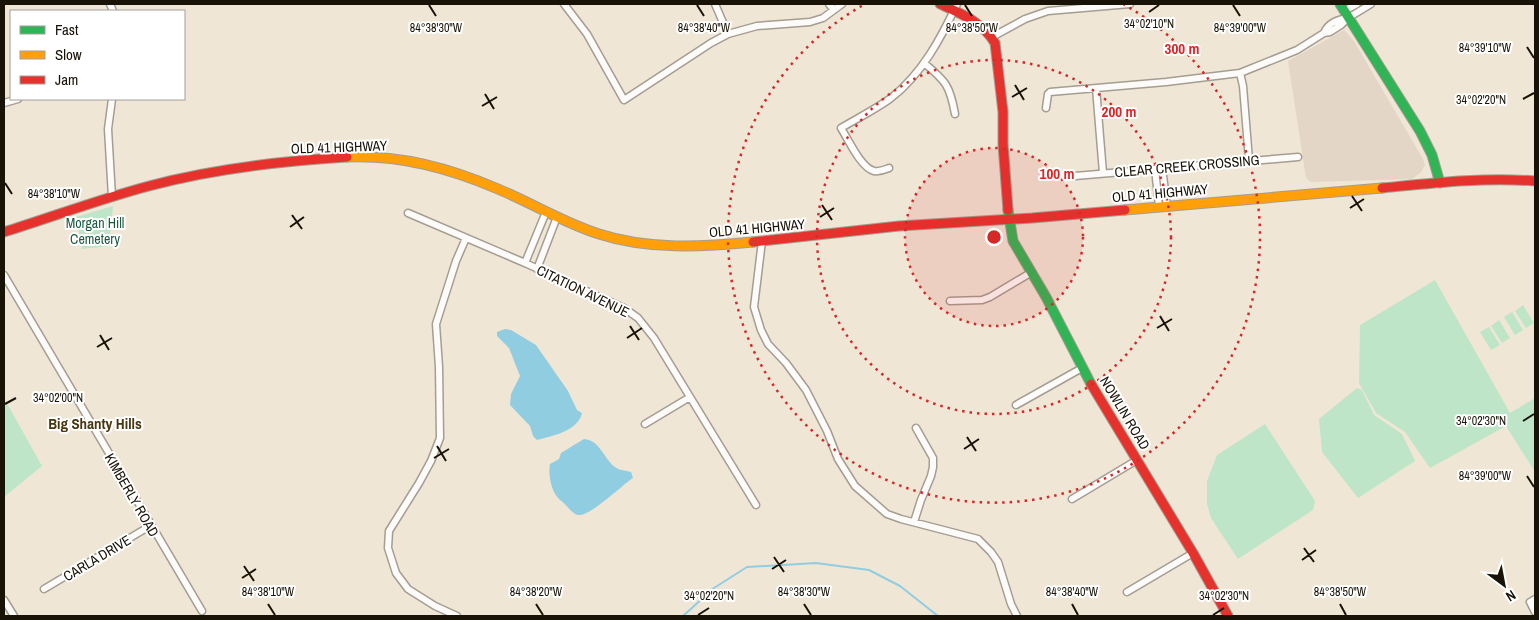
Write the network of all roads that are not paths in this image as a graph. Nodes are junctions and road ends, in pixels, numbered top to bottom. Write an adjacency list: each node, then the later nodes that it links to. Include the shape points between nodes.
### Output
1 (564, 4): 13 (street, via 587,34 624,100)
2 (715, 4): 13 (street)
3 (829, 4): 11 (street)
4 (842, 4): 11 (street)
5 (940, 4): 10 (main road)
6 (1130, 4): 9 (street)
7 (1357, 4): 12 (street)
8 (1371, 4): 12 (street)
9 (1092, 6): 14 (street, via 1042,13)
10 (955, 7): 14 (main road, via 978,22); 15 (street)
11 (834, 10): 13 (street, via 810,22 757,26)
12 (1344, 11): 16 (street, via 1341,25 1330,32 1324,32 1289,54); 28 (main road, via 1423,135)
13 (728, 34)
14 (992, 37): 34 (main road, NOWLIN ROAD, via 999,66)
15 (924, 63): 20 (street, via 948,86); 23 (street, via 890,98 841,128 868,168 880,171)
16 (1240, 73): 17 (street); 22 (street)
17 (1096, 88): 19 (street, via 1050,92); 25 (street)
18 (112, 100): 29 (street, via 108,129)
19 (1046, 108)
20 (956, 114)
21 (1298, 156): 22 (street, CLEAR CREEK CROSSING)
22 (1249, 160): 24 (street, CLEAR CREEK CROSSING)
23 (889, 168)
24 (1158, 168): 25 (street, CLEAR CREEK CROSSING); 30 (street)
25 (1103, 173): 26 (street, CLEAR CREEK CROSSING)
26 (1075, 176)
27 (1535, 181): 28 (main road, OLD 41 HIGHWAY)
28 (1440, 183): 30 (main road, OLD 41 HIGHWAY)
29 (112, 197): 31 (main road, OLD 41 HIGHWAY, via 210,172 313,159 377,157 410,160 448,169); 35 (main road, OLD 41 HIGHWAY)
30 (1163, 206): 34 (main road, OLD 41 HIGHWAY)
31 (546, 212): 33 (main road, OLD 41 HIGHWAY); 38 (street)
32 (408, 213): 36 (street, CITATION AVENUE)
33 (557, 217): 37 (main road, OLD 41 HIGHWAY, via 598,234 624,240 686,247); 39 (street)
34 (1009, 219): 37 (main road, OLD 41 HIGHWAY, via 899,226); 40 (main road, NOWLIN ROAD, via 1013,241)
35 (4, 232)
36 (466, 238): 38 (street, CITATION AVENUE); 61 (street, via 436,324 440,438 419,483 389,531 388,548 396,573 408,590)
37 (762, 241): 51 (street, via 754,307 764,337 806,390 838,459 855,486 887,514)
38 (525, 263): 39 (street, CITATION AVENUE)
39 (537, 269): 44 (street, CITATION AVENUE, via 624,308 638,318)
40 (1032, 272): 42 (street, via 982,300); 43 (main road, NOWLIN ROAD)
41 (4, 274): 52 (street, KIMBERLY ROAD)
42 (950, 301)
43 (1082, 368): 45 (street); 48 (main road, NOWLIN ROAD)
44 (690, 397): 46 (street); 50 (street, CITATION AVENUE)
45 (1016, 404)
46 (646, 424)
47 (916, 428): 51 (street, via 933,458 933,466)
48 (1138, 460): 49 (street); 53 (main road, NOWLIN ROAD)
49 (1072, 498)
50 (756, 506)
51 (914, 522): 62 (street, via 978,539 998,562)
52 (150, 526): 54 (street, CARLA DRIVE); 58 (street, KIMBERLY ROAD)
53 (1193, 553): 55 (street); 63 (main road, NOWLIN ROAD)
54 (44, 590)
55 (1127, 592)
56 (4, 600): 60 (street)
57 (1535, 600): 59 (street, via 1530,602)
58 (202, 611)
59 (1535, 612)
60 (14, 616)
61 (457, 616)
62 (1016, 616)
63 (1228, 616)

